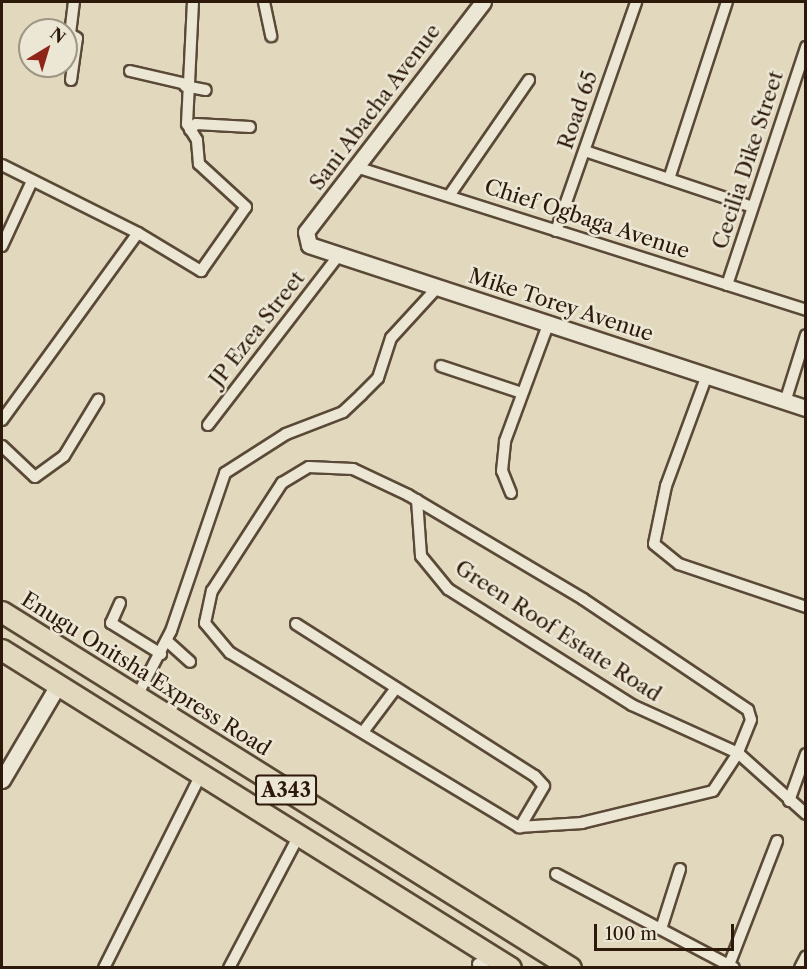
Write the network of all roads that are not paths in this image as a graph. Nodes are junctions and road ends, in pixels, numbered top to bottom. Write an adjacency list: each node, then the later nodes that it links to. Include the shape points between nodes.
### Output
1 (74, 2): 10 (street, via 70,34 77,38)
2 (193, 2): 12 (street)
3 (264, 2): 7 (street)
4 (483, 2): 18 (main road, Sani Abacha Avenue)
5 (636, 2): 16 (street, Road 65)
6 (727, 2): 19 (street)
7 (271, 36)
8 (806, 47): 22 (street, Cecilia Dike Street)
9 (130, 71): 12 (street)
10 (71, 80)
11 (529, 80): 21 (street)
12 (186, 85): 13 (street); 15 (street)
13 (206, 90)
14 (250, 127): 15 (street, via 196,124)
15 (190, 130): 24 (street, via 199,164 243,200 243,214 201,271)
16 (585, 151): 19 (street); 23 (street, Road 65)
17 (2, 165): 20 (street)
18 (356, 167): 21 (street, Chief Ogbaga Avenue); 25 (main road, Sani Abacha Avenue, via 306,232)
19 (669, 179): 22 (street)
20 (32, 181): 24 (street); 26 (street)
21 (449, 196): 23 (street, Chief Ogbaga Avenue)
22 (752, 207): 28 (street, Cecilia Dike Street)
23 (556, 231): 28 (street, Chief Ogbaga Avenue)
24 (138, 233): 39 (street)
25 (306, 240): 27 (main road, Mike Torey Avenue)
26 (2, 246)
27 (338, 256): 29 (main road, Mike Torey Avenue); 40 (street, JP Ezea Street)
28 (727, 285): 30 (street, Chief Ogbaga Avenue)
29 (437, 288): 31 (main road, Mike Torey Avenue); 48 (street, via 392,338 378,378 343,411 286,434 225,473)
30 (806, 310)
31 (549, 322): 34 (main road, Mike Torey Avenue); 35 (street)
32 (806, 335): 37 (street)
33 (441, 366): 35 (street)
34 (706, 375): 37 (main road, Mike Torey Avenue); 45 (street, via 666,486 654,544 680,564)
35 (522, 393): 42 (street, via 505,441 502,471)
36 (98, 400): 41 (street, via 63,456 35,477)
37 (785, 402): 38 (main road, Mike Torey Avenue)
38 (806, 408)
39 (2, 420)
40 (208, 425)
41 (2, 446)
42 (511, 493)
43 (417, 500): 55 (street, via 344,466 309,467 282,483 213,591 205,614 208,630 243,662); 56 (street, Green Roof Estate Road, via 421,556 448,589 632,705); 56 (street, via 583,599 748,710 751,720)
44 (120, 603): 50 (street, via 111,623)
45 (806, 607)
46 (2, 612): 54 (highway, Enugu Onitsha Express Road / A343)
47 (296, 624): 53 (street)
48 (167, 641): 50 (street); 51 (street)
49 (2, 650): 52 (highway, A343)
50 (161, 654): 54 (street)
51 (190, 662)
52 (58, 685): 58 (highway, A343); 59 (main road)
53 (396, 688): 55 (street); 62 (street, via 540,781 542,794)
54 (137, 696): 73 (highway, Enugu Onitsha Express Road / A343)
55 (363, 732): 62 (street)
56 (738, 753): 60 (street, Green Roof Estate Road); 62 (street, via 713,791 684,801 549,829)
57 (806, 754): 60 (street)
58 (201, 774): 63 (highway, A343); 70 (street)
59 (2, 780)
60 (789, 801): 61 (street, Green Roof Estate Road)
61 (806, 814)
62 (520, 827)
63 (299, 835): 71 (street); 72 (highway, A343)
64 (777, 841): 69 (street)
65 (680, 869): 67 (street)
66 (556, 874): 67 (street)
67 (661, 929): 69 (street)
68 (806, 956): 74 (street)
69 (732, 966)
70 (104, 968)
71 (229, 968)
72 (512, 968)
73 (571, 968)
74 (800, 968)

